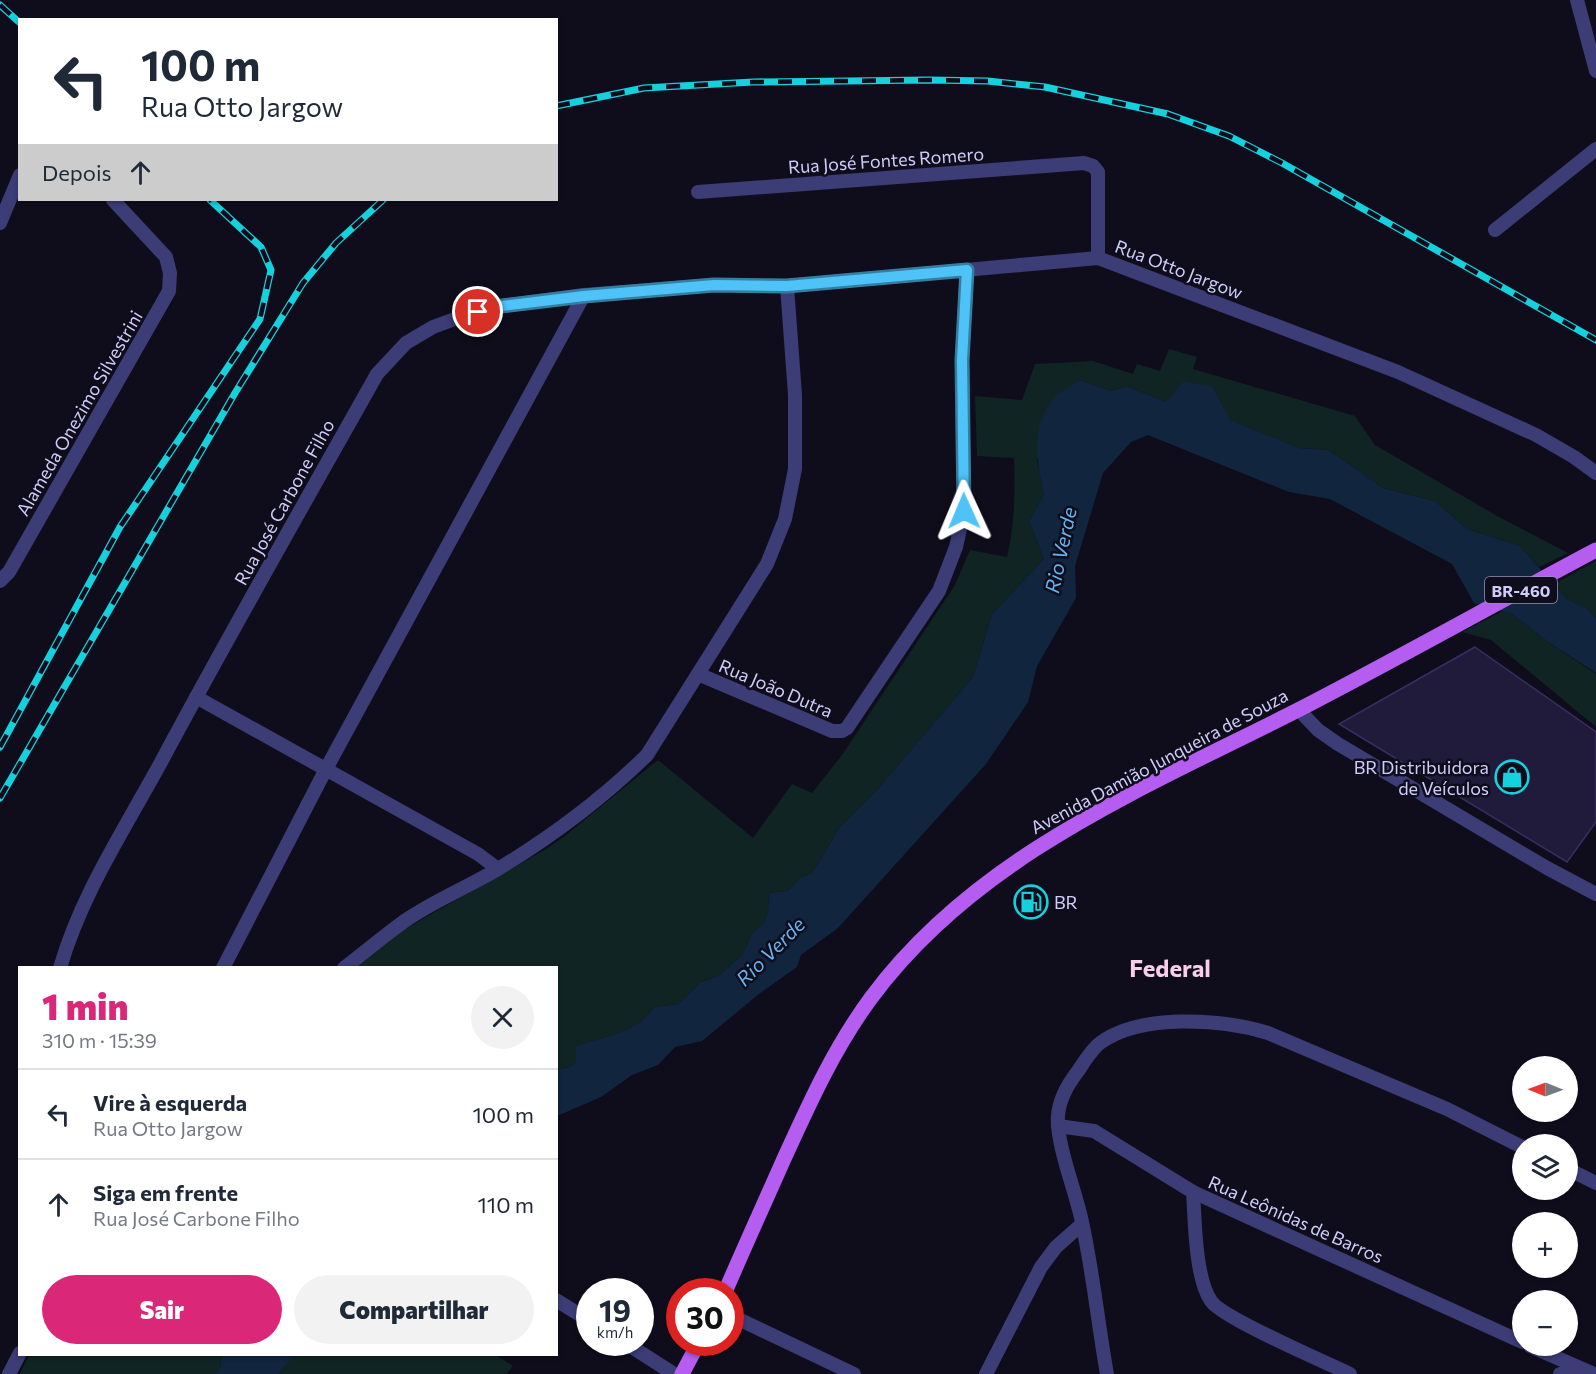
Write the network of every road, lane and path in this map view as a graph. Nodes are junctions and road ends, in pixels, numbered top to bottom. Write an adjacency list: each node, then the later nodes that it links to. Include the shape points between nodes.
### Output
1 (1577, 0): 2 (street)
2 (1596, 71)
3 (1596, 149): 10 (street)
4 (1081, 163): 5 (street, Rua José Fontes Romero); 7 (street, Rua José Fontes Romero); 11 (street, via 1098,172)
5 (1102, 164)
6 (18, 181): 9 (street)
7 (698, 192)
8 (114, 201): 18 (street, Alameda Onezimo Silvestrini, via 166,257 169,291 9,572)
9 (0, 223)
10 (1495, 230)
11 (1098, 258): 12 (street, Rua Otto Jargow); 16 (street, Rua Otto Jargow, via 1398,372 1536,435)
12 (967, 270): 14 (street, Rua Otto Jargow); 19 (street, Rua João Dutra, via 962,360 964,511 956,547 939,591 842,731 832,731)
13 (714, 285): 14 (street, Rua Otto Jargow); 15 (street, Rua José Carbone Filho)
14 (787, 286): 19 (street, via 795,395 795,469 785,519 767,564)
15 (584, 296): 20 (street, Rua José Carbone Filho, via 494,307 433,327 406,343 377,375); 22 (street)
16 (1596, 473)
17 (1596, 550): 21 (main road, Avenida Damião Junqueira de Souza / BR-460)
18 (0, 581)
19 (698, 674): 23 (street, via 647,755 622,780)
20 (195, 698): 22 (street); 25 (street, Rua José Carbone Filho, via 84,904)
21 (1299, 710): 24 (street, via 1338,744); 34 (main road, Avenida Damião Junqueira de Souza / BR-460, via 1064,830 979,888 942,920 871,998 842,1042 815,1090)
22 (326, 769): 23 (street); 26 (street)
23 (498, 869): 27 (street, via 432,903)
24 (1596, 894)
25 (61, 966)
26 (224, 966)
27 (348, 966)
28 (1058, 1126): 29 (street, via 1063,1094 1099,1044 1125,1031 1154,1024 1221,1023 1268,1033); 32 (street, Rua Leônidas de Barros, via 1094,1131); 33 (street)
29 (1512, 1142)
30 (1578, 1174): 31 (street)
31 (1596, 1183)
32 (1193, 1192): 38 (street, Rua Leônidas de Barros); 50 (street, via 1201,1273 1211,1302 1229,1316)
33 (1082, 1224): 48 (street, via 1041,1267); 49 (street)
34 (731, 1278)
35 (558, 1301): 36 (street)
36 (576, 1312)
37 (744, 1323): 47 (street)
38 (1512, 1337)
39 (18, 1356): 44 (street)
40 (646, 1356): 45 (street)
41 (692, 1356): 46 (main road)
42 (1553, 1356): 43 (street)
43 (1587, 1371): 51 (street)
44 (9, 1374)
45 (674, 1374)
46 (682, 1374)
47 (854, 1374)
48 (986, 1374)
49 (1107, 1374)
50 (1350, 1374)
51 (1560, 1374)

